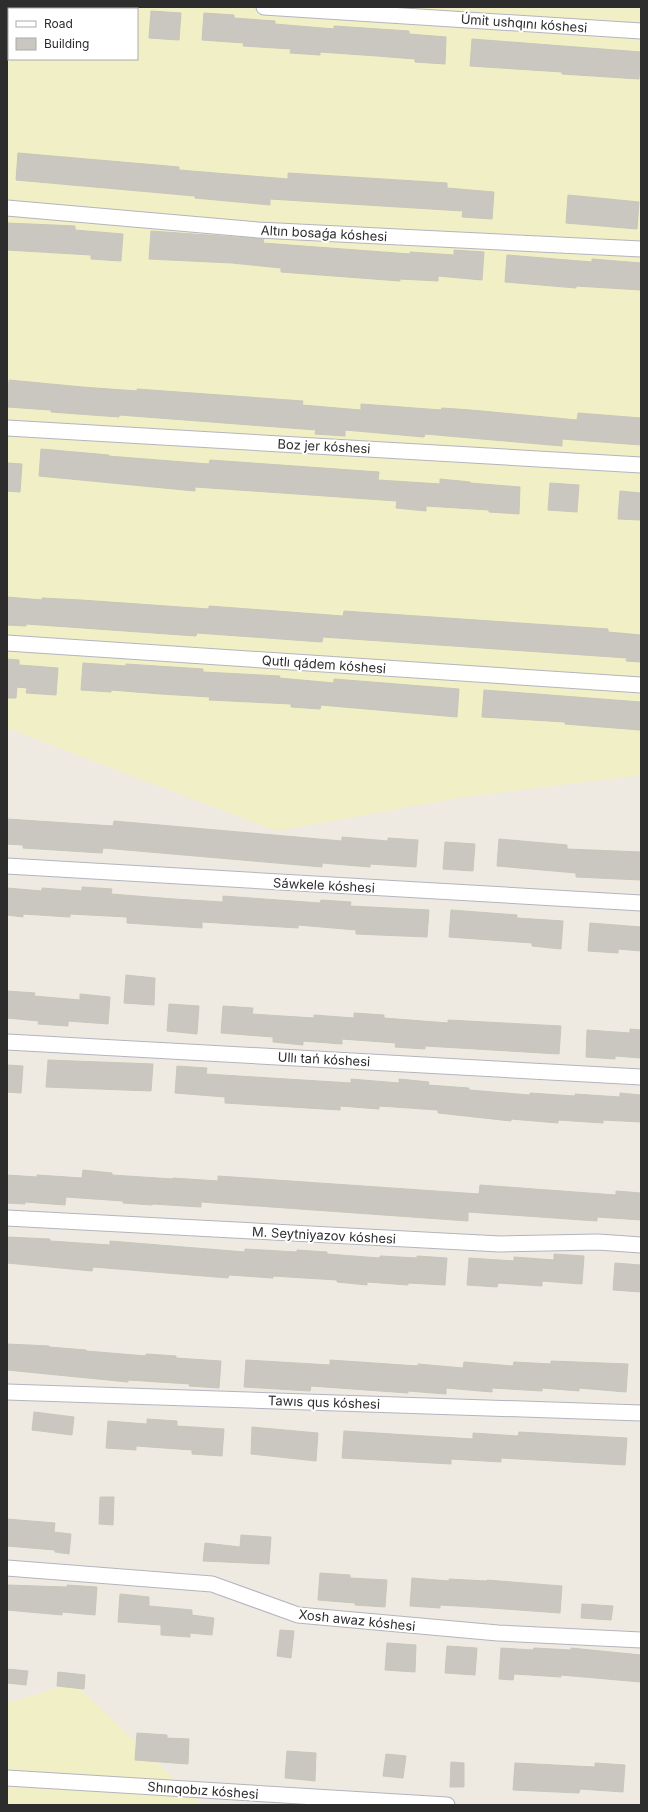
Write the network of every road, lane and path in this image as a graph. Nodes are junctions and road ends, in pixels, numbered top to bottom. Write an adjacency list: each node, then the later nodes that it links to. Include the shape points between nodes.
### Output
1 (264, 7): 2 (street, Úmit ushqını kóshesi)
2 (641, 31)
3 (7, 208): 4 (street, Altın bosaǵa kóshesi, via 258,230)
4 (641, 249)
5 (7, 428): 6 (street, Boz jer kóshesi)
6 (641, 465)
7 (7, 643): 8 (street, Qutlı qádem kóshesi)
8 (641, 686)
9 (7, 866): 10 (street, Sáwkele kóshesi)
10 (641, 903)
11 (7, 1042): 12 (street, Ullı tań kóshesi)
12 (641, 1077)
13 (7, 1218): 14 (street, M. Seytniyazov kóshesi, via 500,1244 598,1242)
14 (641, 1245)
15 (7, 1392): 16 (street, Tawıs qus kóshesi)
16 (641, 1413)
17 (7, 1568): 18 (street, Xosh awaz kóshesi, via 212,1584 298,1615 498,1633)
18 (641, 1640)
19 (7, 1778): 20 (street, Shınqobız kóshesi)
20 (447, 1805)

